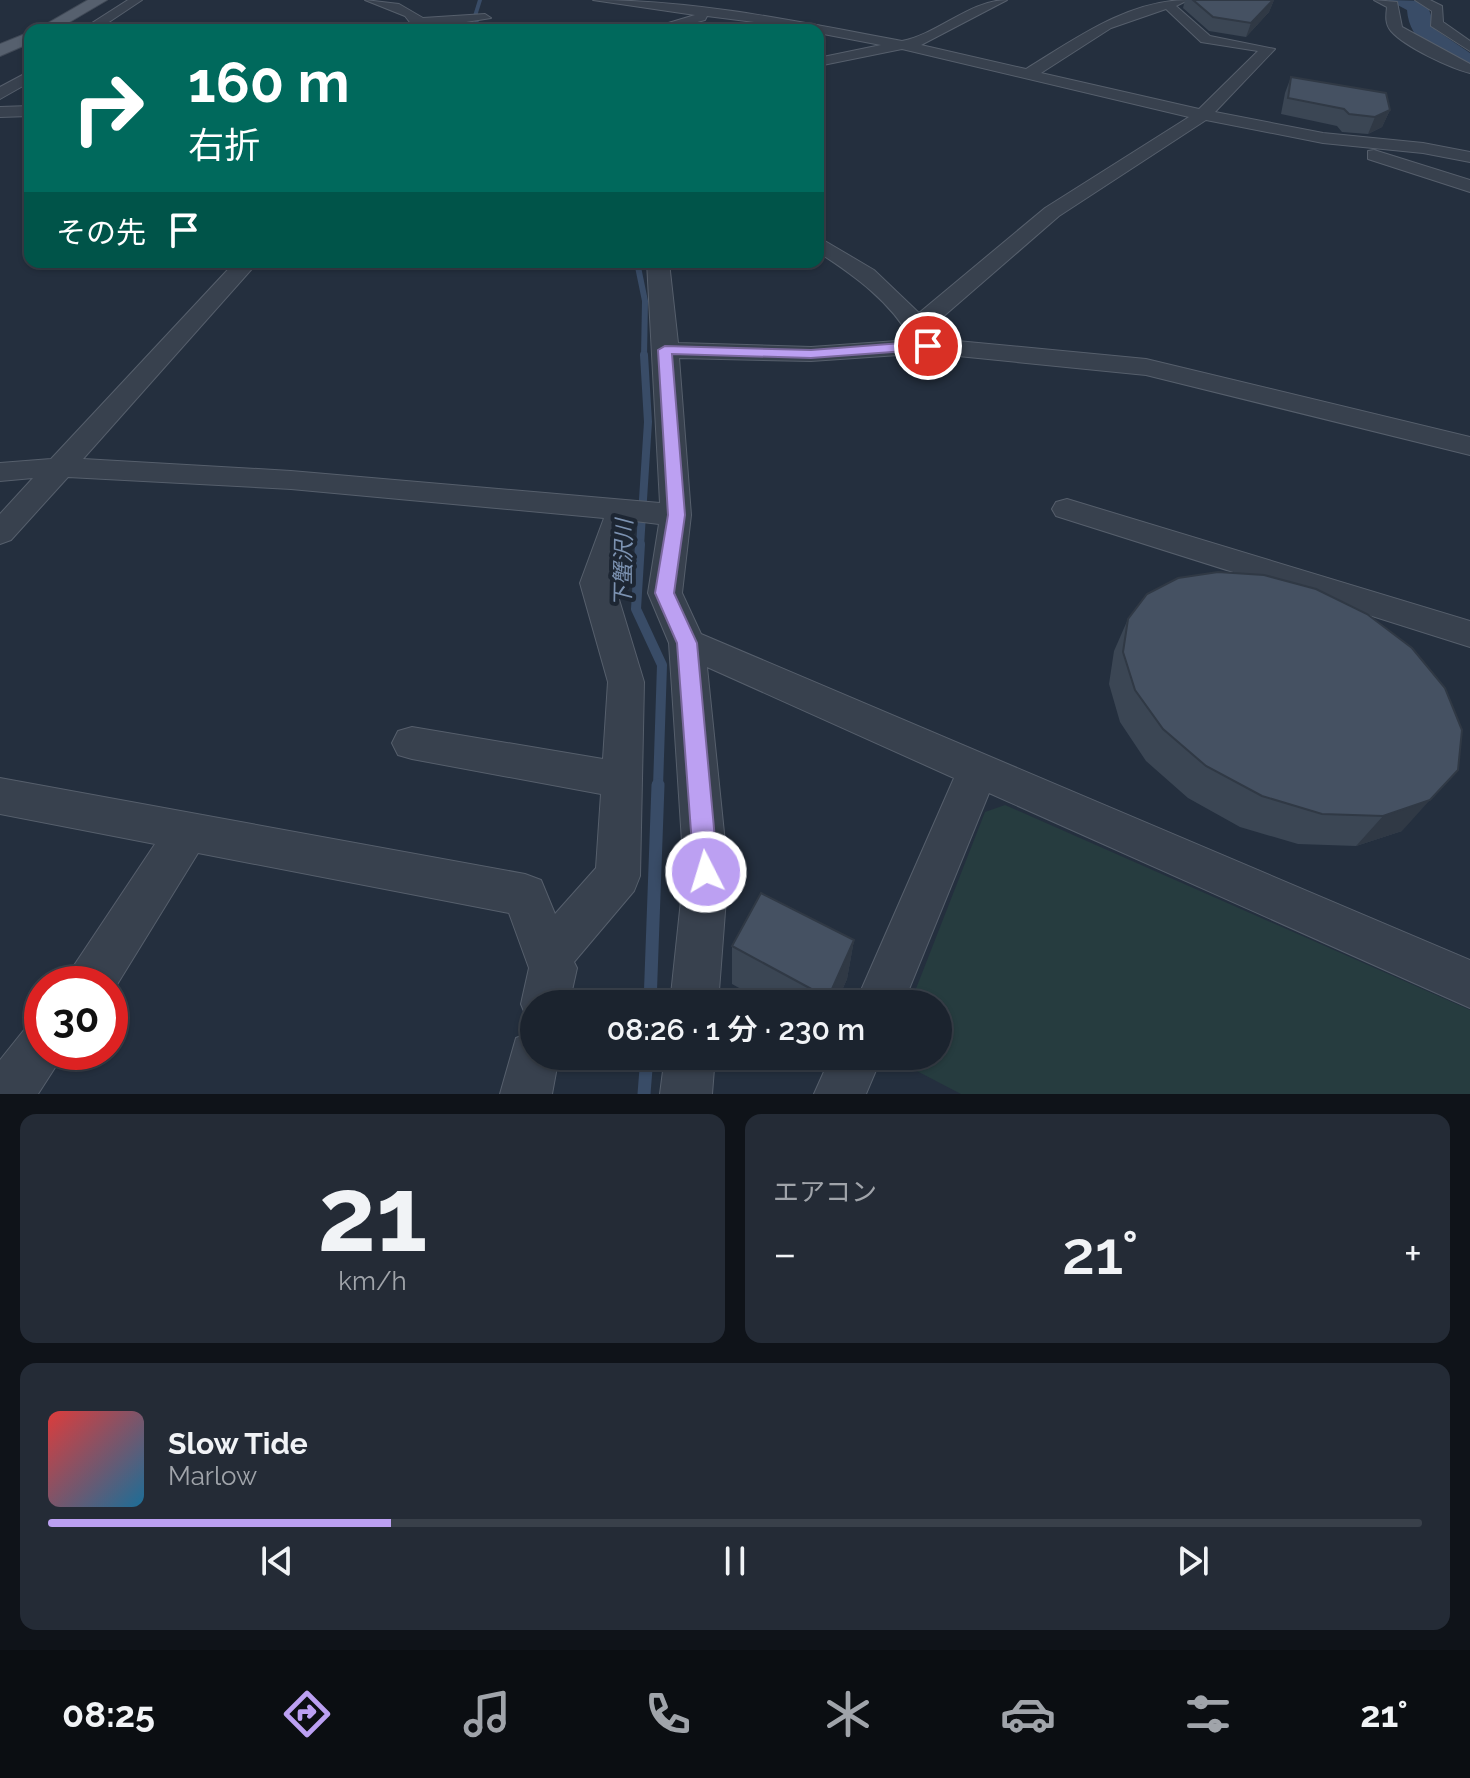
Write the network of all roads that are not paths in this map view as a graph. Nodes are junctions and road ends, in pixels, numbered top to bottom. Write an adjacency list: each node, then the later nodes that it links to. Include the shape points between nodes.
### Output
1 (99, 0): 15 (main road)
2 (115, 0): 16 (main road)
3 (136, 0): 17 (street)
4 (371, 0): 18 (street, via 413,14)
5 (491, 0): 19 (street, via 489,22)
6 (599, 0): 12 (street)
7 (749, 0): 12 (street)
8 (1001, 0): 24 (street)
9 (1380, 0): 30 (street, via 1393,5 1396,29)
10 (1421, 0): 13 (street, via 1438,9)
11 (1176, 3): 31 (street, via 1106,25); 36 (street, via 1206,39 1268,49)
12 (717, 12): 20 (street); 21 (street)
13 (1438, 18): 14 (street); 25 (street, via 1436,23)
14 (1454, 19)
15 (55, 24)
16 (73, 24)
17 (98, 24)
18 (420, 24)
19 (456, 24)
20 (674, 24)
21 (784, 24)
22 (824, 31): 24 (street)
23 (24, 40): 27 (main road)
24 (906, 46): 29 (street); 31 (street)
25 (1470, 47)
26 (24, 48): 28 (main road)
27 (0, 51)
28 (0, 58)
29 (824, 61)
30 (1470, 69)
31 (1029, 74): 36 (street)
32 (24, 79): 33 (street)
33 (0, 94)
34 (24, 111): 35 (street)
35 (0, 112)
36 (1203, 115): 37 (street); 43 (street, via 1052,212)
37 (1372, 144): 38 (street); 39 (street, via 1372,154 1389,162)
38 (1470, 157)
39 (1470, 186)
40 (824, 247): 43 (street, via 881,283)
41 (241, 268): 46 (street)
42 (659, 268): 44 (street)
43 (923, 336): 44 (street, via 811,354); 45 (street, via 1146,367)
44 (665, 350): 50 (street)
45 (1470, 446)
46 (59, 467): 47 (street); 49 (street, via 291,480); 51 (street)
47 (0, 472)
48 (1067, 509): 52 (street)
49 (623, 510): 50 (street); 56 (street, via 597,583 626,682)
50 (676, 515): 53 (street, via 665,593)
51 (0, 533)
52 (1470, 634)
53 (687, 643): 55 (street); 63 (street, via 706,872)
54 (412, 743): 56 (street)
55 (978, 770): 61 (street); 64 (street)
56 (622, 780): 59 (street, via 618,876)
57 (0, 796): 58 (street)
58 (188, 831): 59 (street, via 525,895); 60 (street)
59 (549, 956): 62 (street, via 553,968)
60 (102, 966)
61 (1470, 984)
62 (548, 990)
63 (695, 990)
64 (885, 990)
65 (25, 1070): 68 (street)
66 (531, 1070): 69 (street)
67 (851, 1070): 70 (street)
68 (6, 1094)
69 (526, 1094)
70 (840, 1094)

